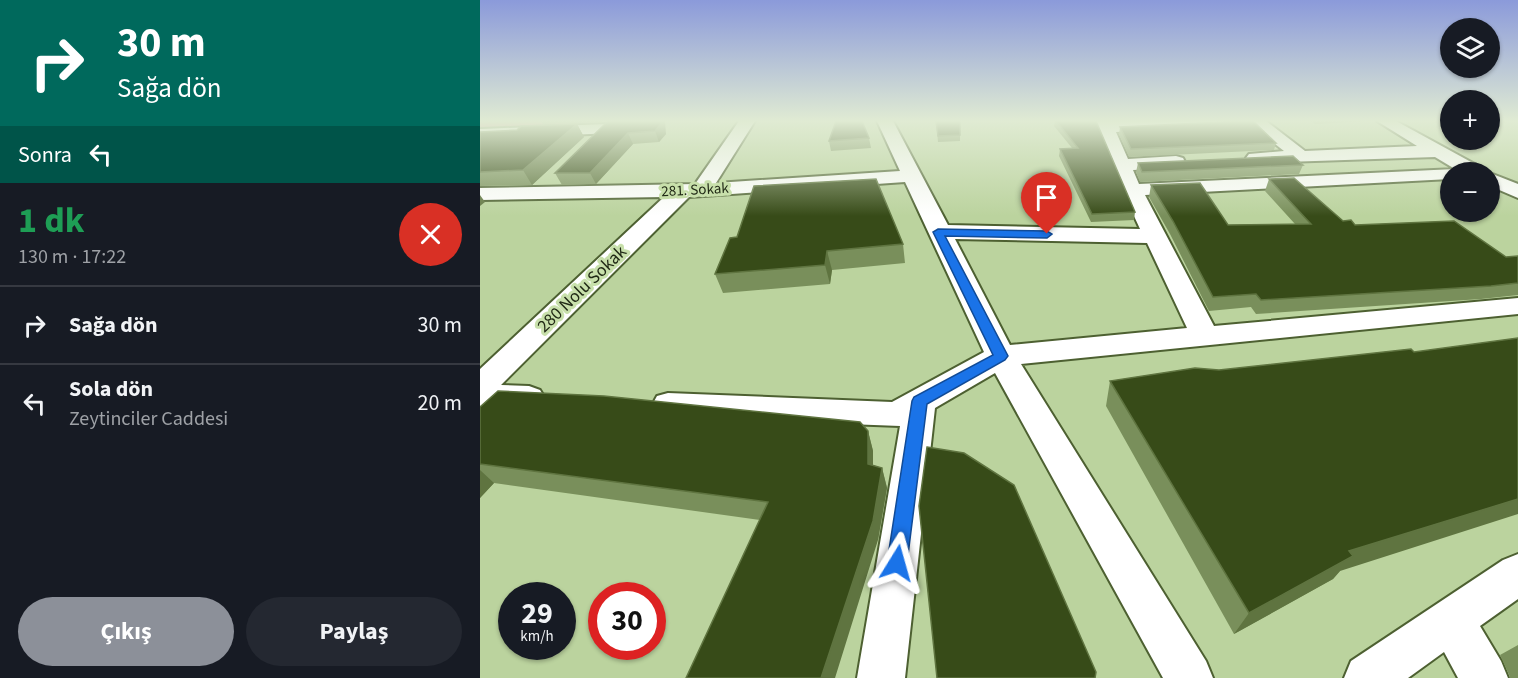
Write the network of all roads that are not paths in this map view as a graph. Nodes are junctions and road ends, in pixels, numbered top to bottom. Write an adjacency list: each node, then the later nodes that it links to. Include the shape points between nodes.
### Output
1 (722, 153): 17 (street, 280 Nolu Sokak)
2 (899, 153): 14 (street)
3 (1116, 153): 11 (street)
4 (1297, 153): 7 (street)
5 (1393, 153): 7 (street)
6 (1441, 153): 10 (street)
7 (1301, 156): 8 (street)
8 (1234, 159)
9 (1189, 161): 11 (street)
10 (1458, 162)
11 (1121, 165): 16 (street)
12 (560, 173): 20 (street)
13 (1440, 173): 16 (street)
14 (910, 176): 17 (street, 281. Sokak); 21 (street)
15 (1500, 184): 18 (street)
16 (1132, 190): 22 (street)
17 (692, 191): 20 (street, 281. Sokak); 26 (street, 280 Nolu Sokak)
18 (1518, 192)
19 (480, 195): 20 (street, 281. Sokak)
20 (536, 195)
21 (938, 232): 22 (street); 25 (street)
22 (1155, 236): 24 (street)
23 (1518, 306): 24 (street)
24 (1205, 336): 25 (street)
25 (1000, 356): 29 (street); 34 (street)
26 (480, 387)
27 (480, 396): 28 (street)
28 (563, 400)
29 (920, 401): 30 (street, via 897,415); 33 (street)
30 (635, 403)
31 (1518, 573): 32 (street)
32 (1451, 620): 35 (street); 36 (street)
33 (881, 678)
34 (1189, 678)
35 (1368, 678)
36 (1484, 678)

